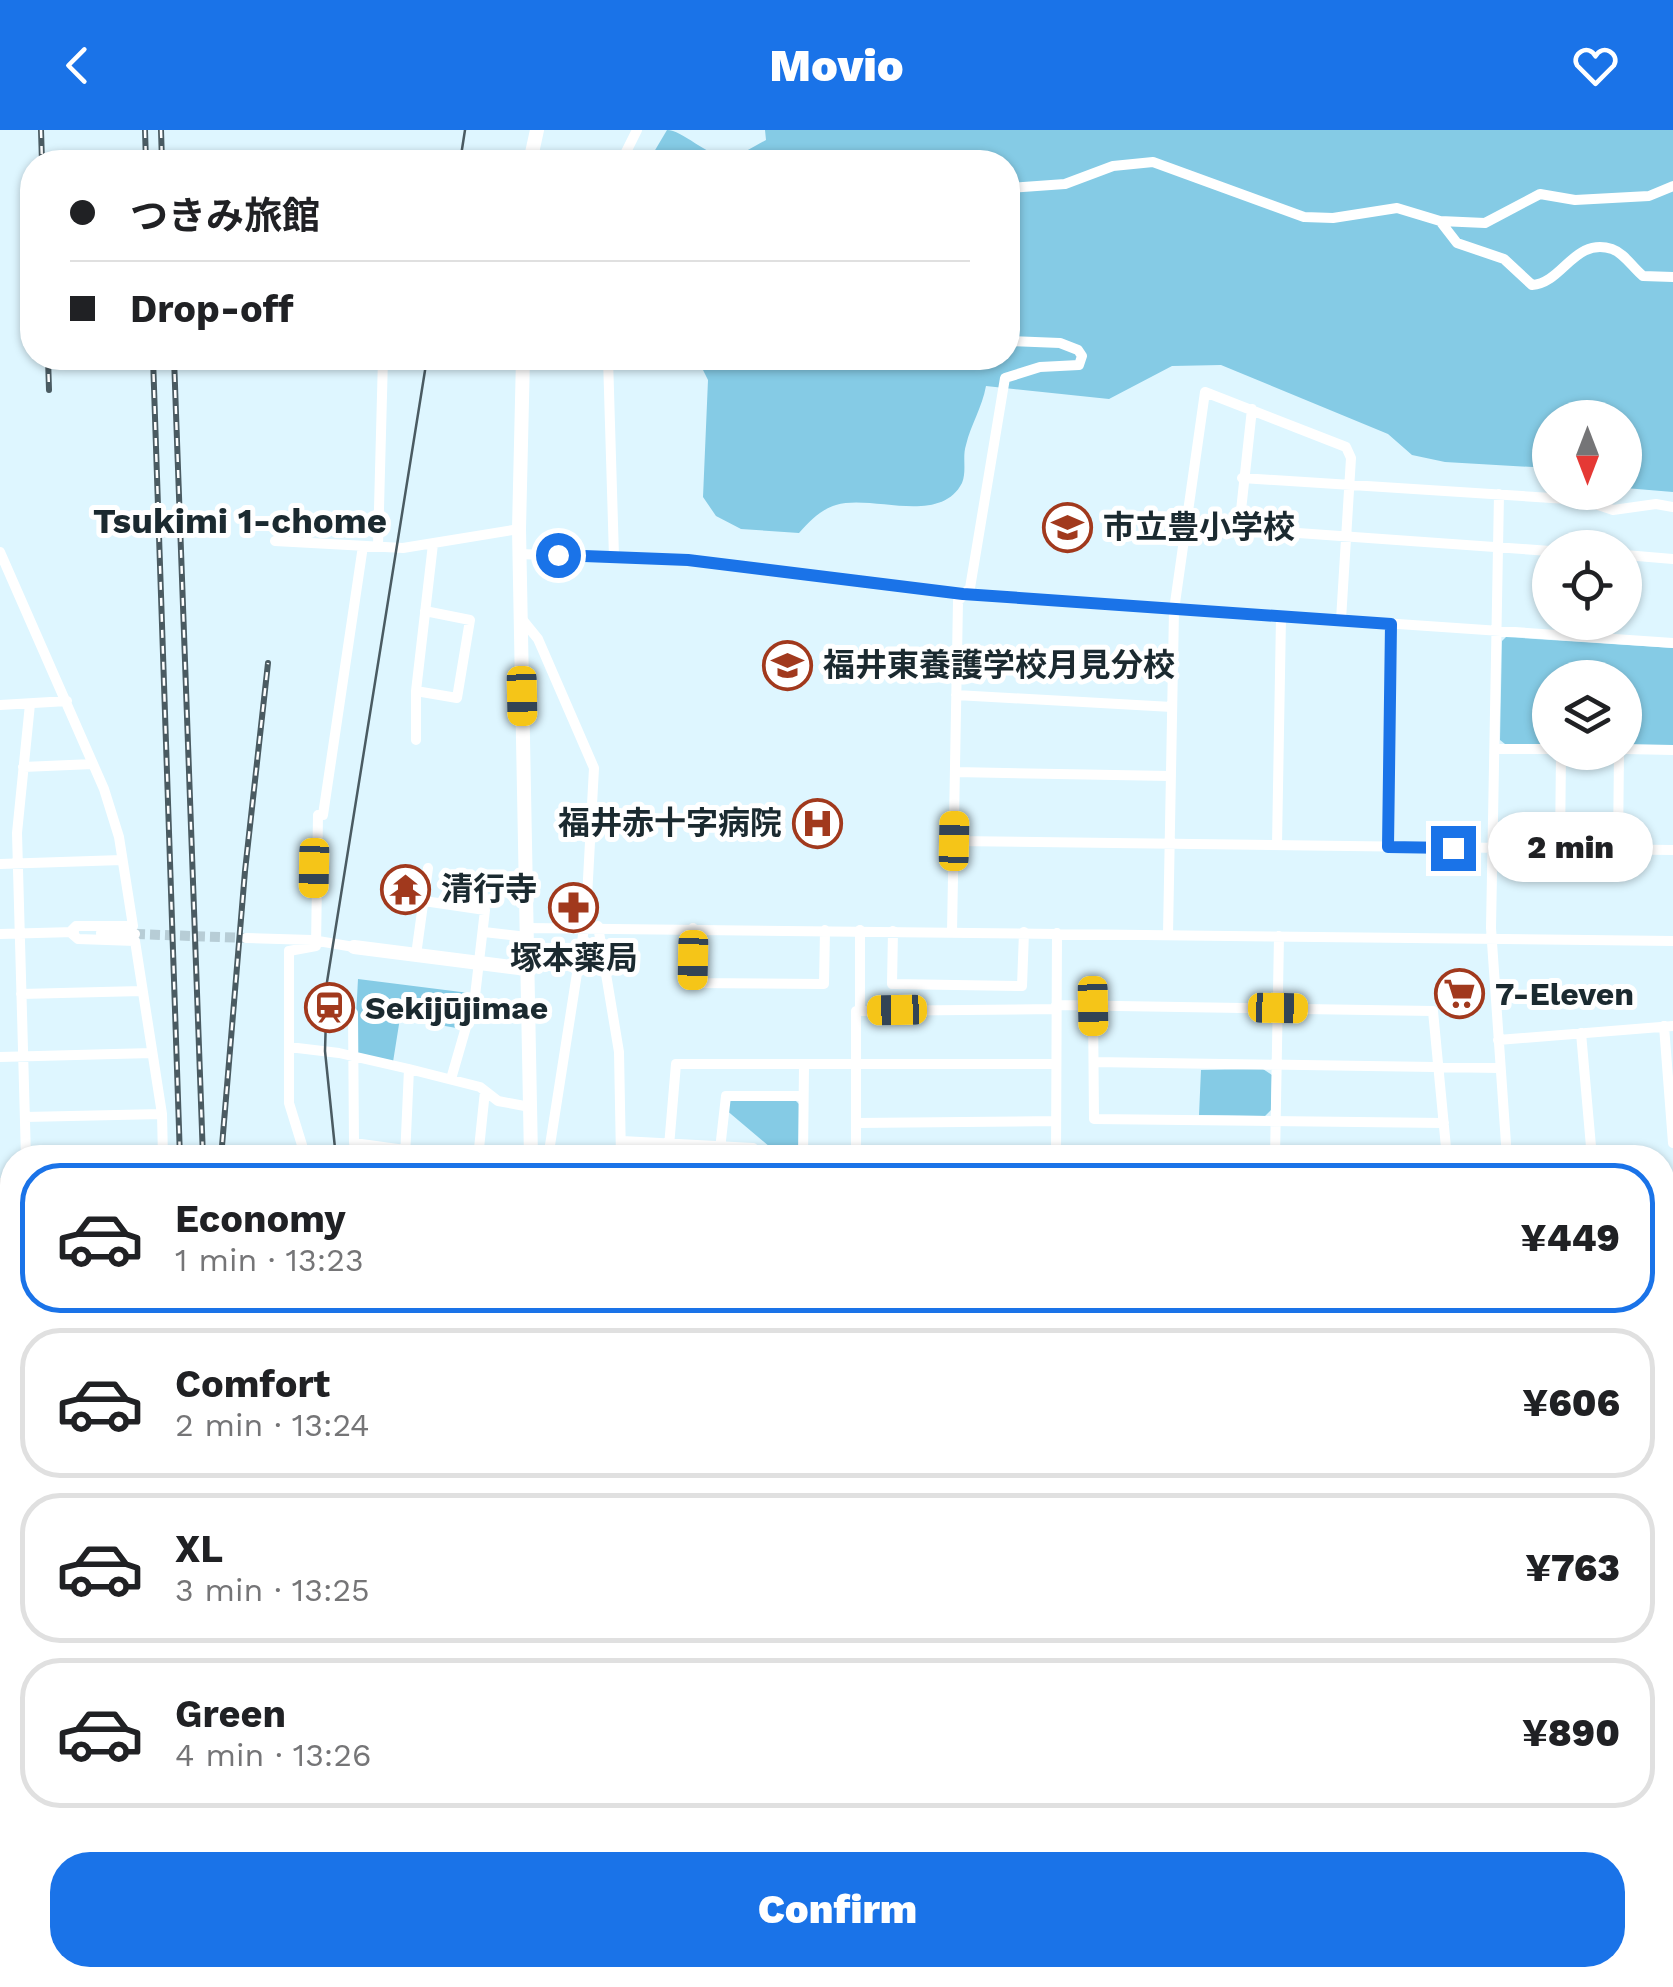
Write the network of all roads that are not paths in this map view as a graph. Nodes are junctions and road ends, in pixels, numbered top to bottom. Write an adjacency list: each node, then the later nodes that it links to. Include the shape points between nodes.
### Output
1 (1673, 186): 3 (street, via 1649,196 1575,200 1540,194 1493,222)
2 (1020, 187): 3 (street, via 1065,184 1125,163 1153,162 1304,217 1397,208)
3 (1440, 221): 4 (street, via 1462,247 1496,254 1532,286 1590,248 1616,251 1643,276)
4 (1673, 277)
5 (1020, 341): 29 (street, via 1060,343 1082,356 1079,365 1006,378 970,588)
6 (383, 370): 21 (street)
7 (522, 370): 15 (main road)
8 (608, 370): 26 (street)
9 (1252, 409): 10 (street); 11 (street, via 1346,447); 14 (street, via 1205,392)
10 (1242, 478): 11 (street); 16 (street)
11 (1350, 487): 12 (street); 17 (street)
12 (1499, 494): 13 (street, via 1591,501 1614,510); 22 (street)
13 (1673, 507)
14 (1188, 525): 16 (street); 31 (street)
15 (518, 529): 19 (street); 25 (main road)
16 (1239, 529): 17 (street)
17 (1346, 536): 22 (street); 34 (street)
18 (275, 541): 20 (street)
19 (433, 544): 21 (street); 30 (street)
20 (363, 546): 21 (street); 87 (street, via 318,814)
21 (378, 546)
22 (1498, 547): 23 (street); 36 (street)
23 (1532, 549)
24 (0, 552): 40 (street)
25 (519, 554): 26 (street); 32 (main road)
26 (614, 557): 29 (street)
27 (1642, 557): 28 (street)
28 (1673, 558)
29 (963, 594): 31 (street); 39 (street)
30 (425, 610): 38 (street); 38 (street, via 470,620 457,698)
31 (1174, 610): 33 (street); 43 (street)
32 (520, 617): 68 (street, via 538,639 594,768); 76 (main road)
33 (1282, 617): 34 (street); 57 (street)
34 (1341, 620): 35 (street)
35 (1391, 624): 36 (street); 58 (street)
36 (1497, 632): 37 (street); 45 (street)
37 (1673, 643)
38 (416, 691): 44 (street)
39 (956, 696): 43 (street); 53 (street)
40 (67, 702): 41 (street); 49 (street)
41 (30, 704): 42 (street); 50 (street)
42 (0, 705)
43 (1172, 707): 54 (street)
44 (416, 740)
45 (1495, 749): 46 (street); 59 (street)
46 (1532, 749)
47 (1673, 750): 48 (street)
48 (1642, 751)
49 (93, 764): 50 (street); 63 (street)
50 (23, 766): 64 (street)
51 (1561, 770): 60 (street)
52 (1621, 770): 61 (street)
53 (955, 772): 54 (street); 55 (street)
54 (1170, 776): 56 (street)
55 (954, 841): 56 (street); 77 (street)
56 (1168, 844): 57 (street); 83 (street)
57 (1277, 846): 58 (street)
58 (1388, 847): 59 (street)
59 (1493, 848): 60 (street); 86 (street)
60 (1560, 849): 61 (street)
61 (1618, 850): 62 (street)
62 (1673, 850)
63 (122, 860): 64 (street); 74 (street, via 133,926 76,926)
64 (17, 863): 65 (street); 81 (street)
65 (0, 864)
66 (428, 868): 67 (street)
67 (424, 902): 75 (street, via 486,910); 90 (street)
68 (584, 926): 69 (street); 76 (street); 136 (street)
69 (598, 926): 70 (street); 126 (street, via 619,1052)
70 (693, 928): 71 (street); 71 (street, via 693,982 824,984)
71 (825, 930): 72 (street)
72 (860, 930): 73 (street); 98 (street)
73 (893, 931): 77 (street); 78 (street, via 892,984 1022,986)
74 (70, 932): 81 (street); 82 (street); 93 (street, via 78,939 134,941)
75 (484, 932): 76 (street); 91 (street)
76 (527, 932): 92 (main road)
77 (952, 932): 78 (street)
78 (1024, 932): 79 (street)
79 (1057, 933): 83 (street); 96 (street)
80 (0, 934): 81 (street)
81 (19, 934): 94 (street)
82 (135, 934)
83 (1168, 934): 84 (street)
84 (1279, 936): 86 (street); 97 (street)
85 (246, 938): 87 (street)
86 (1491, 938): 88 (street); 102 (street)
87 (318, 941): 89 (street); 103 (street, via 289,951)
88 (1673, 941)
89 (354, 947): 90 (main road)
90 (416, 955): 91 (main road)
91 (481, 964): 92 (main road); 116 (street)
92 (526, 969): 119 (main road)
93 (142, 991): 94 (street); 104 (street)
94 (21, 994): 105 (street)
95 (1093, 1006): 96 (street); 97 (street); 108 (street)
96 (1056, 1007): 98 (street); 109 (street)
97 (1278, 1008): 110 (street); 113 (street, via 1434,1012)
98 (860, 1011): 112 (street)
99 (353, 1013): 107 (street)
100 (1669, 1026): 101 (street); 127 (street)
101 (1581, 1033): 102 (street); 146 (street)
102 (1498, 1040): 114 (street)
103 (289, 1047): 107 (street); 131 (street, via 290,1115)
104 (152, 1053): 105 (street); 120 (street)
105 (23, 1056): 106 (street); 121 (street)
106 (0, 1057)
107 (354, 1058): 115 (street); 132 (street, via 354,1143)
108 (1094, 1062): 110 (street); 123 (street, via 1094,1118)
109 (1056, 1064): 112 (street); 122 (street)
110 (1277, 1064): 113 (street); 123 (street)
111 (804, 1066): 112 (street); 118 (street); 128 (street, via 676,1064)
112 (856, 1067): 124 (street)
113 (1440, 1068): 114 (street); 125 (street)
114 (1500, 1068): 145 (street)
115 (409, 1069): 116 (street); 133 (street)
116 (450, 1080): 117 (street)
117 (485, 1091): 119 (street); 134 (street)
118 (803, 1096): 139 (street, via 726,1096); 140 (street)
119 (530, 1108): 135 (main road)
120 (162, 1114): 121 (street); 130 (street)
121 (25, 1117): 129 (street)
122 (1056, 1121): 124 (street); 142 (street)
123 (1276, 1121): 125 (street); 143 (street)
124 (856, 1123): 141 (street)
125 (1444, 1123): 144 (street)
126 (622, 1141): 128 (street); 137 (street)
127 (1673, 1143)
128 (668, 1144): 138 (street)
129 (26, 1145)
130 (163, 1145)
131 (301, 1145)
132 (363, 1145)
133 (405, 1145)
134 (479, 1145)
135 (531, 1145)
136 (550, 1145)
137 (622, 1145)
138 (674, 1145)
139 (720, 1145)
140 (804, 1145)
141 (856, 1145)
142 (1056, 1145)
143 (1276, 1145)
144 (1446, 1145)
145 (1506, 1145)
146 (1591, 1145)

